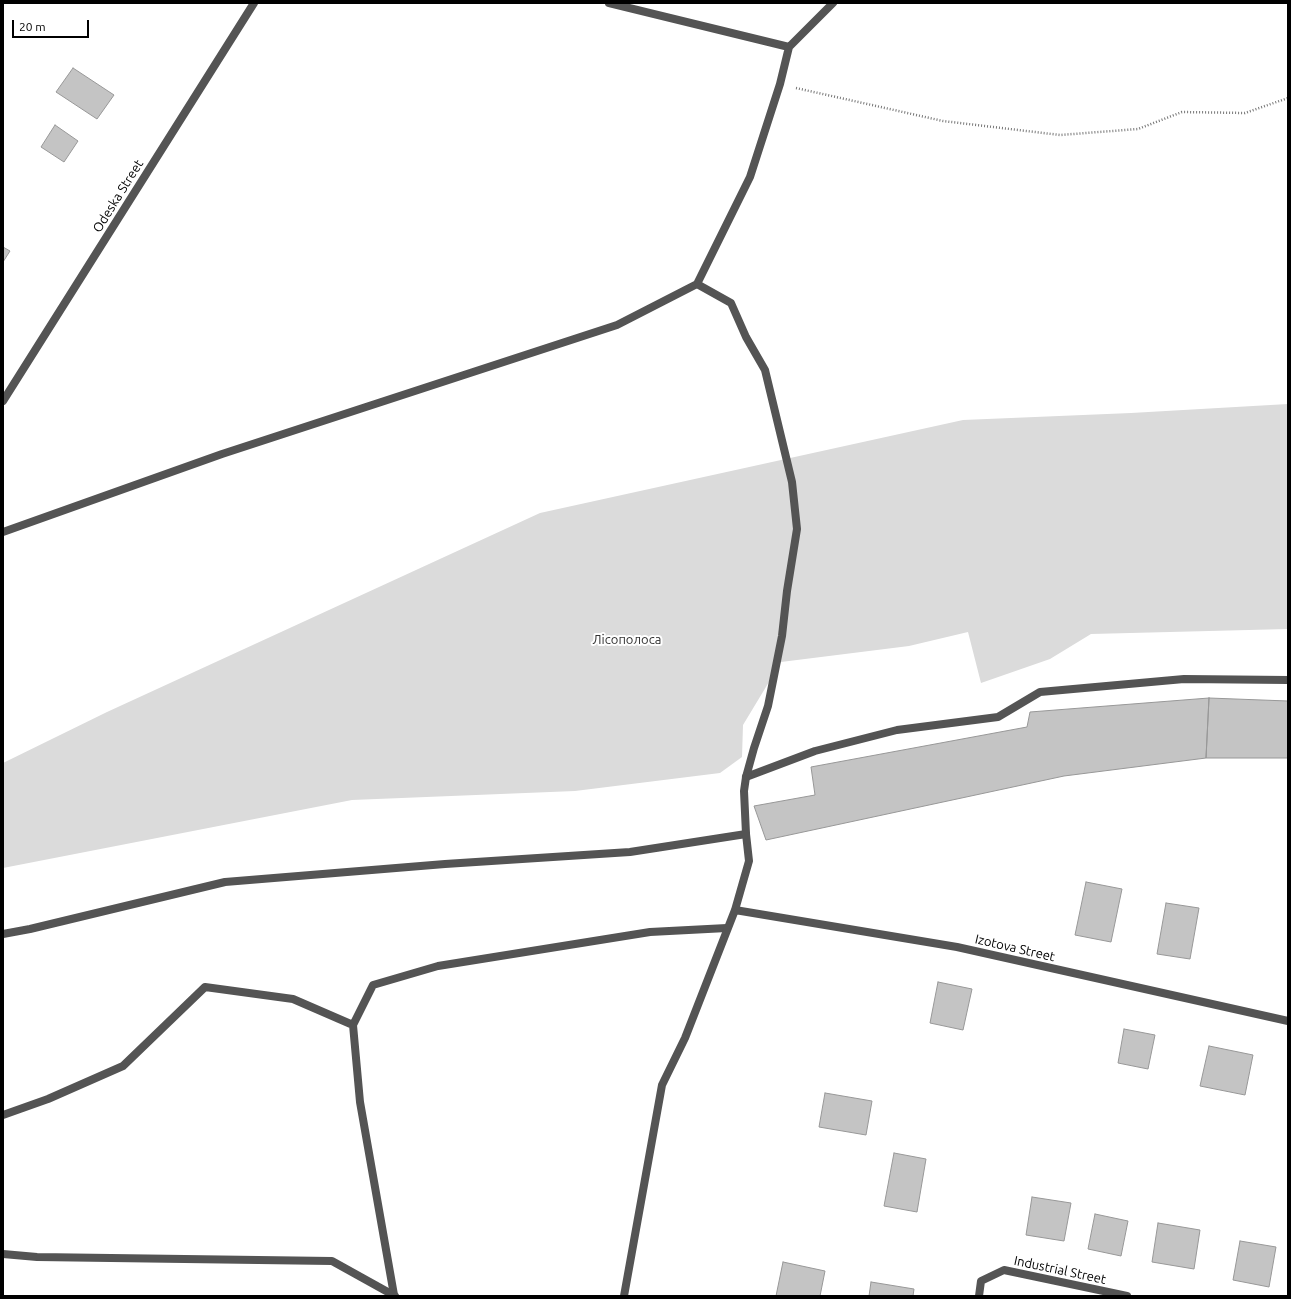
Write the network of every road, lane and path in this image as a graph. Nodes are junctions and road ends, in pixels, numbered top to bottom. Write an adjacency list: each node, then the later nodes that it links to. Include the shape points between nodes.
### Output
1 (254, 3): 8 (street, Odeska Street)
2 (609, 3): 4 (street)
3 (832, 3): 4 (street)
4 (789, 47): 5 (street)
5 (780, 84): 6 (path, via 943,121 1060,135 1138,129 1182,112 1245,113); 7 (street, via 750,177)
6 (1288, 98)
7 (697, 284): 9 (street, via 617,325 222,454); 11 (street, via 731,303 764,370 792,482 797,529 782,636 768,706)
8 (3, 401)
9 (3, 532)
10 (1288, 680): 11 (street, via 1184,678 1040,692 998,717 897,730 815,751)
11 (746, 778): 12 (street)
12 (746, 834): 13 (street, via 749,861); 15 (street, via 630,852 225,882)
13 (735, 910): 14 (street); 16 (street, Izotova Street, via 957,947)
14 (728, 928): 17 (street, via 650,932 438,966 373,985); 21 (street, via 685,1038 662,1085)
15 (3, 934)
16 (1288, 1021)
17 (353, 1025): 18 (street, via 293,1000 205,987 123,1066 48,1099); 20 (street, via 360,1102)
18 (3, 1115)
19 (3, 1254): 20 (street, via 45,1257 332,1261)
20 (394, 1296)
21 (624, 1296)
22 (979, 1296): 23 (street, Industrial Street, via 981,1281 1004,1270)
23 (1127, 1296)

